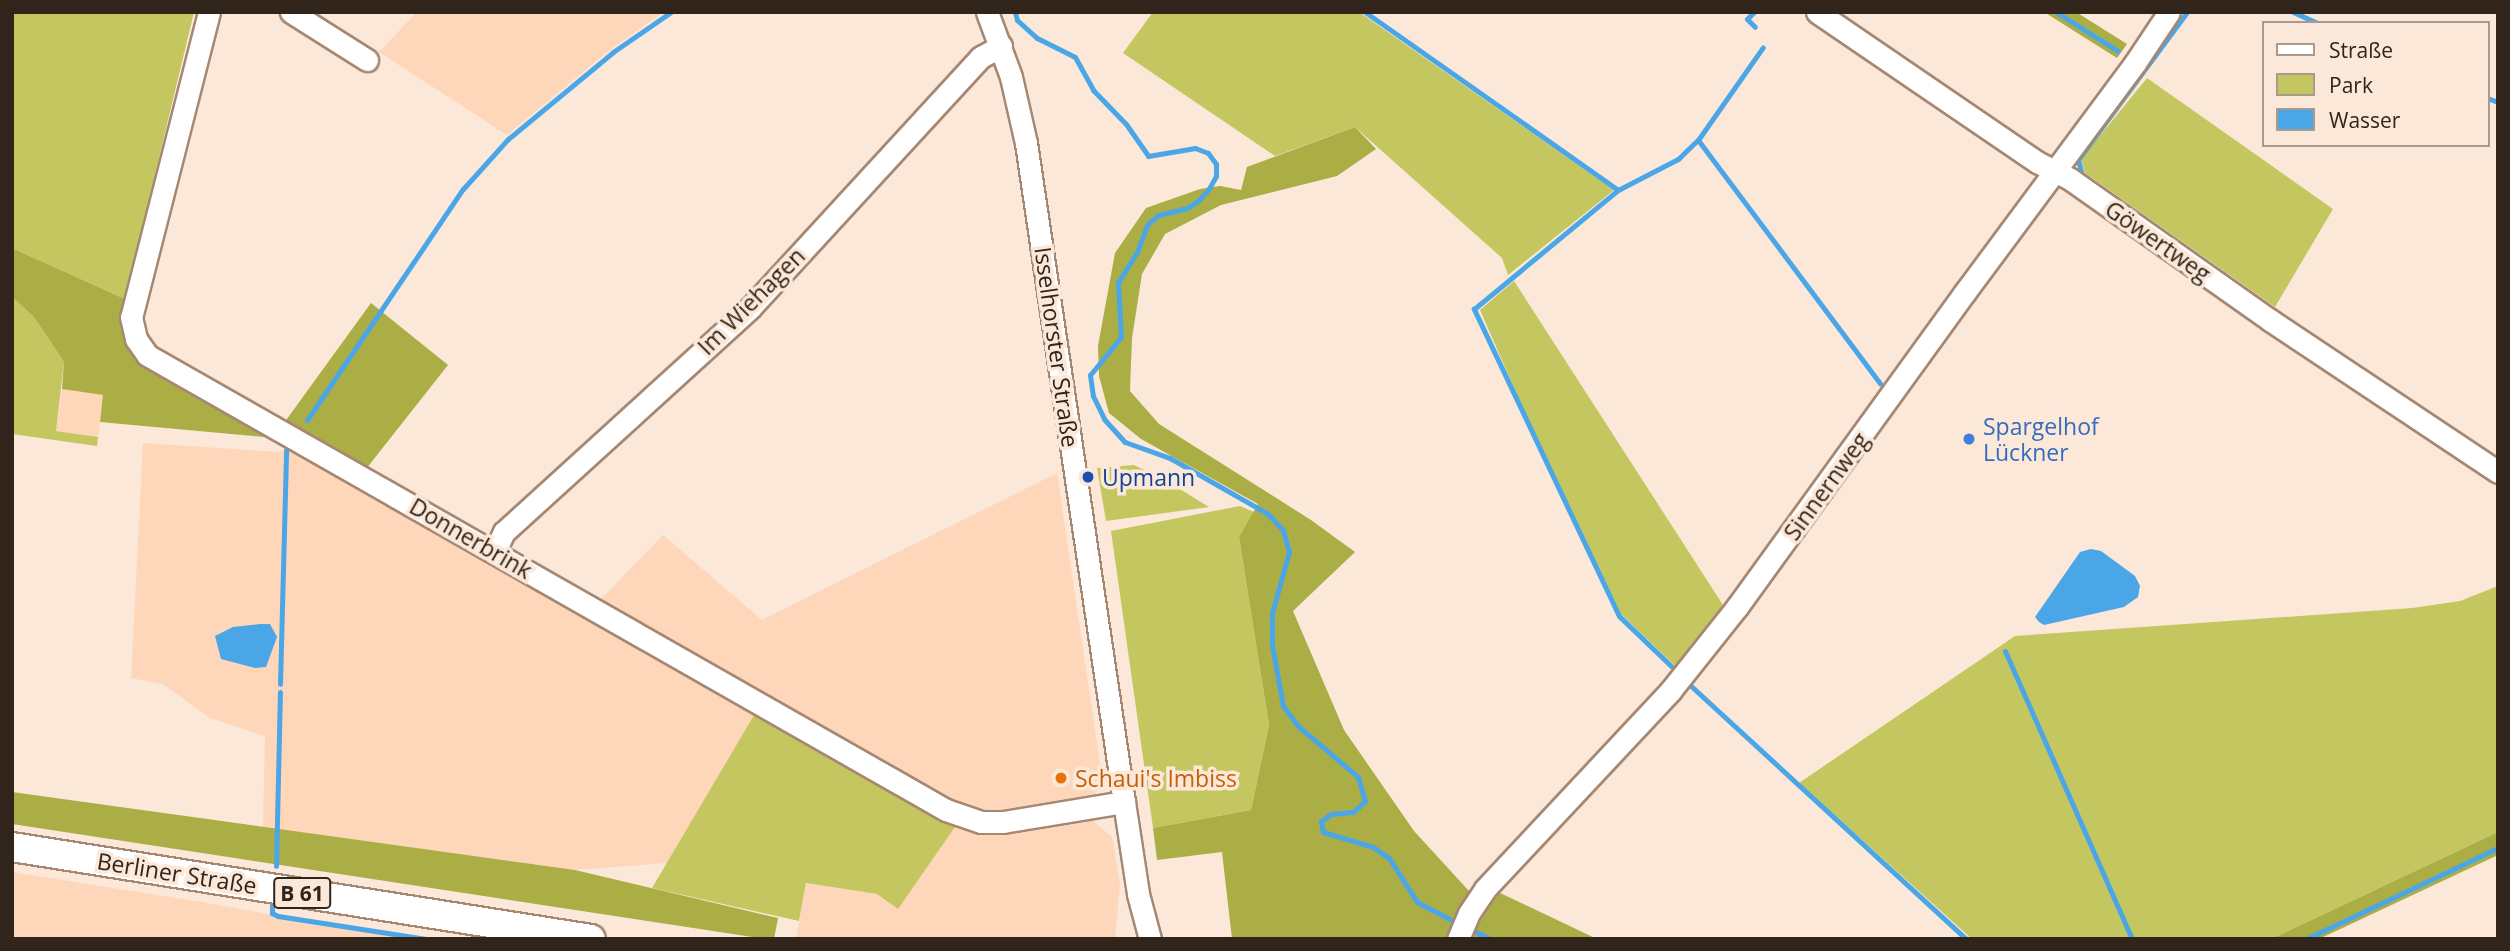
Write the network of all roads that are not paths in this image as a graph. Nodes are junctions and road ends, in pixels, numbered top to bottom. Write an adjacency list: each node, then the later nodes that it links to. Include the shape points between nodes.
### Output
1 (209, 12): 10 (street, Donnerbrink, via 131,317 136,339 147,355)
2 (291, 12): 7 (street)
3 (988, 12): 6 (street, Isselhorster Straße)
4 (1816, 12): 8 (street, Göwertweg)
5 (2169, 12): 8 (street, Sinnernweg)
6 (1001, 46): 10 (street, Im Wiehagen, via 981,57 751,307 504,533); 11 (street, Isselhorster Straße, via 1028,156)
7 (367, 60)
8 (2056, 173): 9 (street, Göwertweg); 17 (street, Sinnernweg, via 1737,607 1671,690 1485,889)
9 (2498, 472)
10 (495, 551): 11 (street, Donnerbrink, via 946,810 981,822 1003,822)
11 (1124, 802): 13 (street, Isselhorster Straße)
12 (12, 848): 14 (main road, Berliner Straße / B 61)
13 (1138, 894): 15 (street, Isselhorster Straße); 16 (street, Isselhorster Straße)
14 (591, 939)
15 (1136, 939)
16 (1150, 939)
17 (1458, 939)

